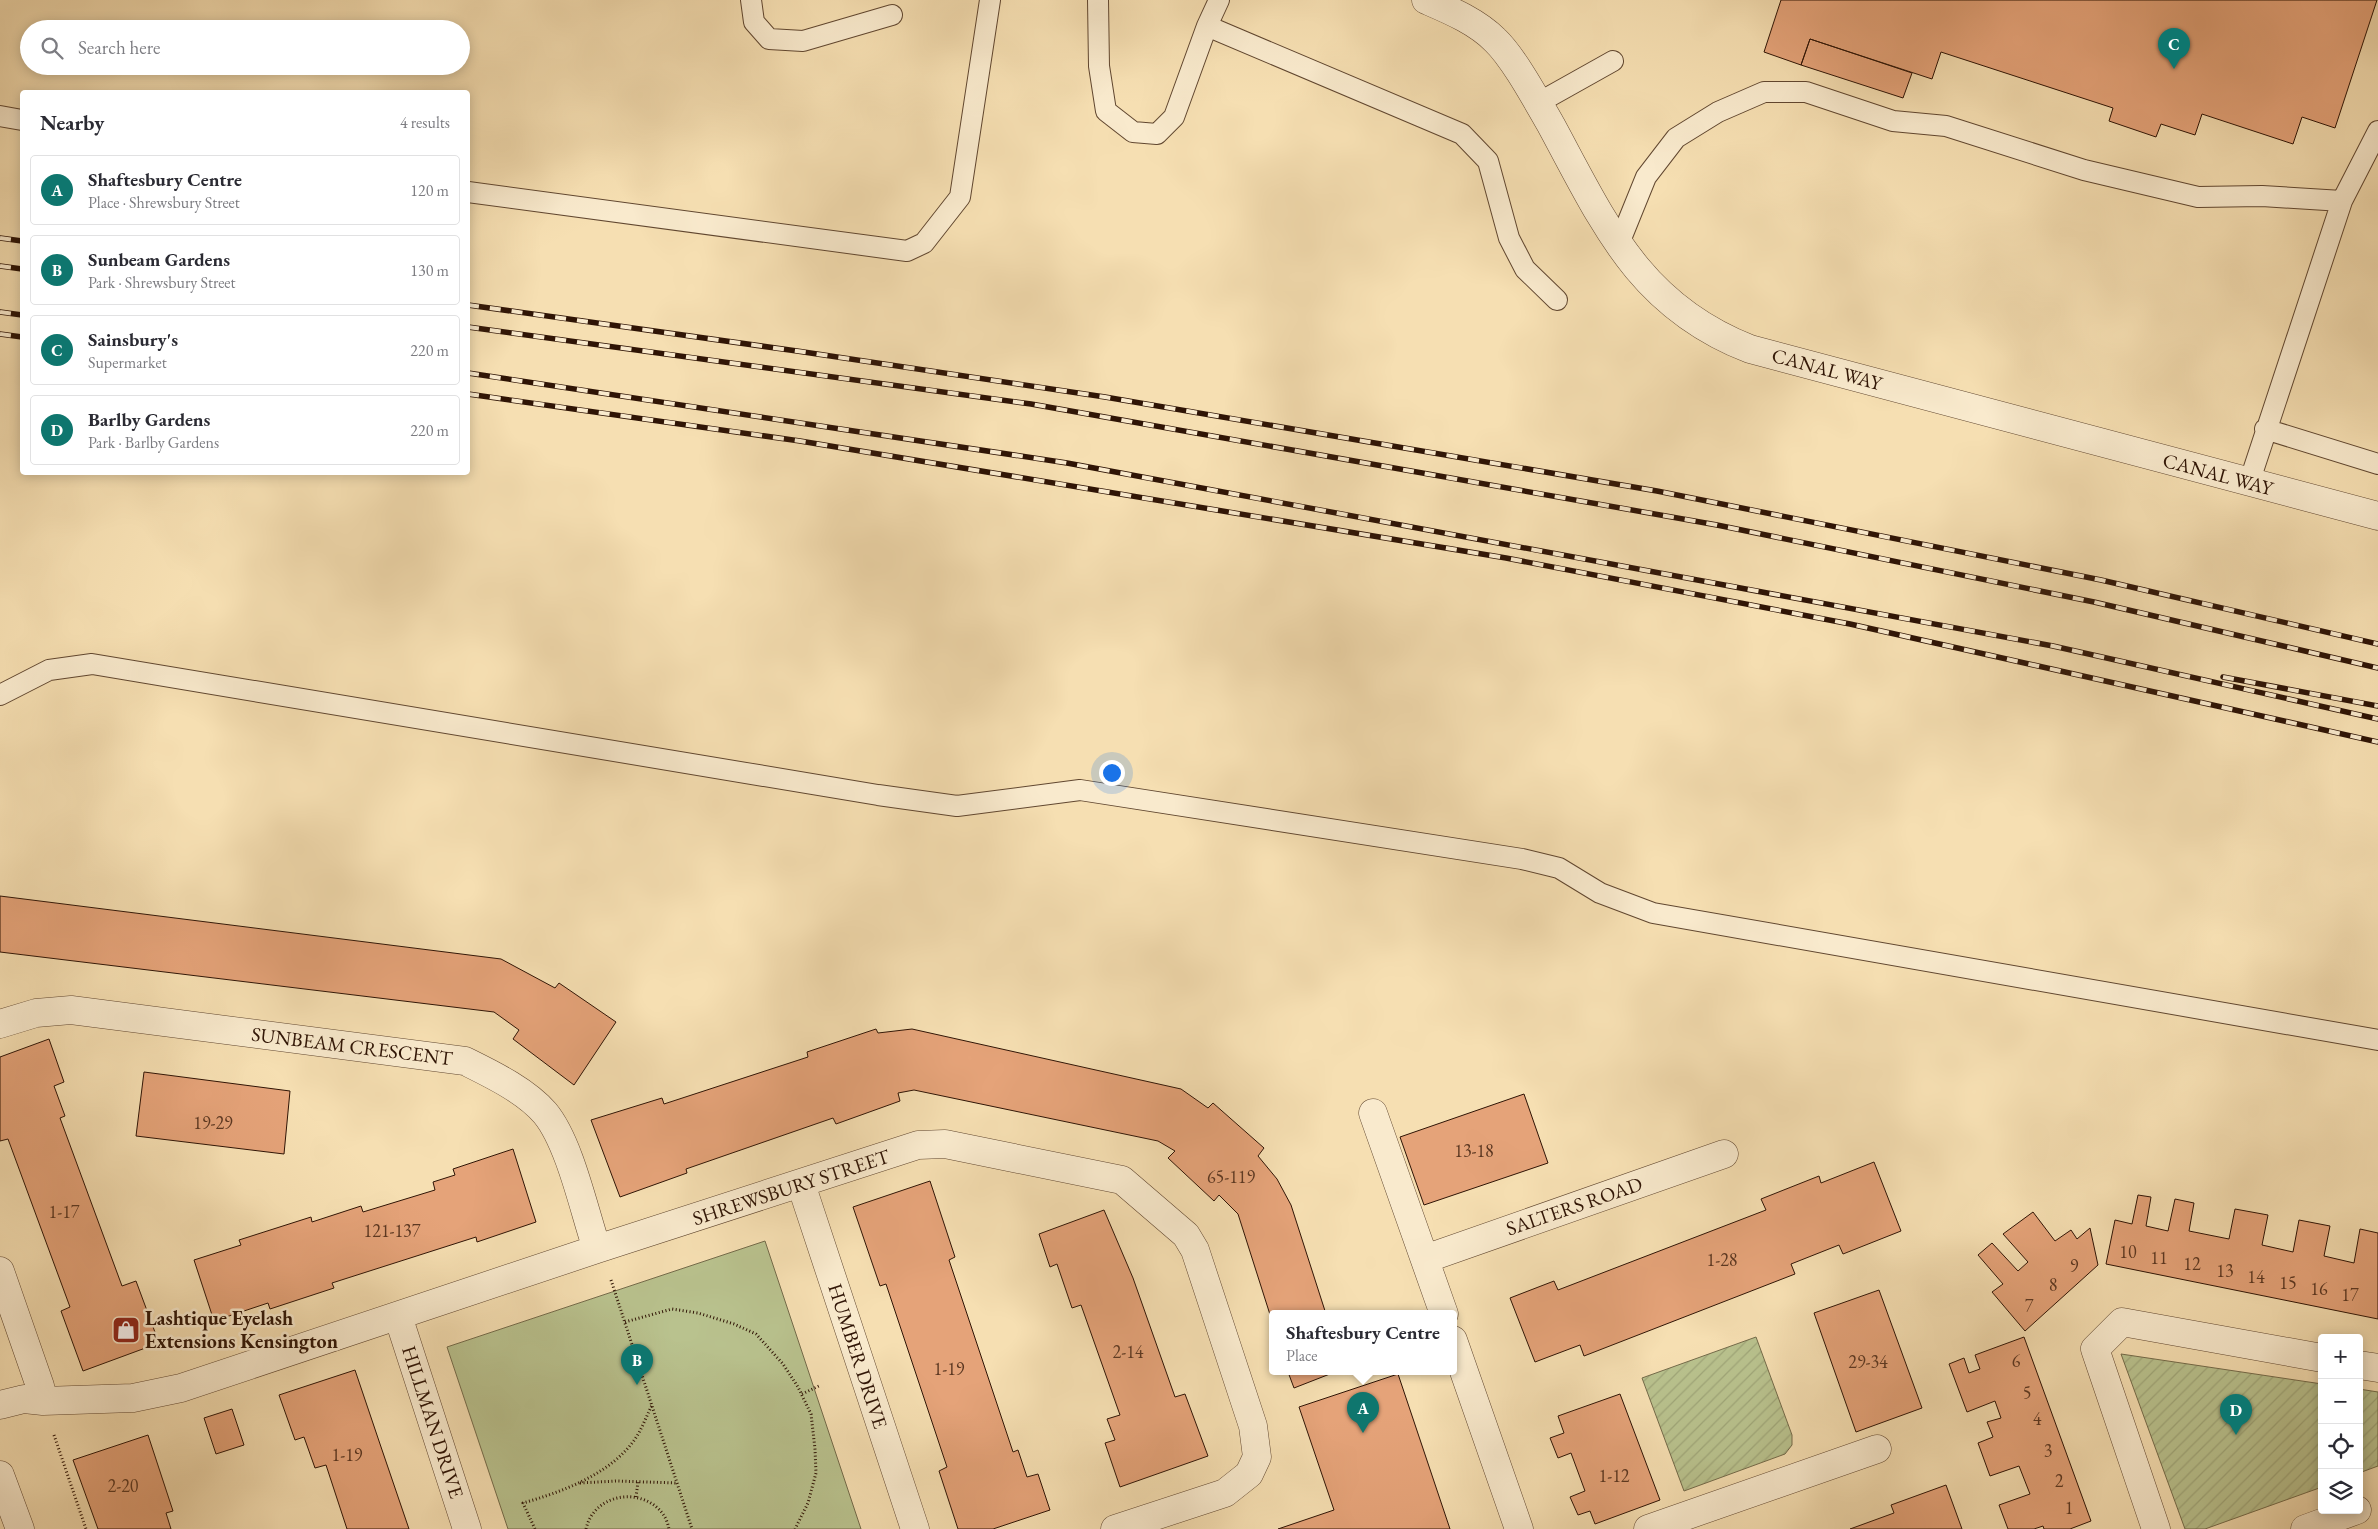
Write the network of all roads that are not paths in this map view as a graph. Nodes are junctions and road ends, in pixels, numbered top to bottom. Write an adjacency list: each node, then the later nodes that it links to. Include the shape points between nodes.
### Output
1 (751, 0): 6 (lane, via 754,22 770,39 803,41)
2 (990, 0): 14 (lane, via 960,197 924,243 906,251)
3 (1098, 0): 7 (lane, via 1099,66 1106,111 1132,132 1157,134 1174,117)
4 (1219, 0): 7 (lane)
5 (1426, 0): 9 (street, CANAL WAY, via 1456,13 1494,39)
6 (892, 14)
7 (1207, 26): 17 (lane, via 1462,134 1488,161 1509,238 1525,269)
8 (1613, 61): 9 (lane)
9 (1538, 103): 16 (street, CANAL WAY)
10 (0, 116): 11 (lane)
11 (20, 120)
12 (2378, 131): 13 (lane)
13 (2372, 160): 15 (lane)
14 (470, 192)
15 (2342, 201): 16 (lane, via 2262,196 2198,197 2077,168 1946,126 1893,121 1806,92 1764,92 1718,112 1676,138 1646,177); 18 (lane)
16 (1618, 246): 20 (street, CANAL WAY, via 1648,283 1690,319 1720,337 1750,349)
17 (1557, 300)
18 (2265, 429): 19 (lane); 20 (lane)
19 (2378, 464)
20 (2249, 483): 21 (street, CANAL WAY)
21 (2378, 516)
22 (0, 695): 24 (lane, via 49,670 92,664 957,806 1080,790 1522,859 1559,868 1600,893 1653,913)
23 (0, 1024): 28 (street, SUNBEAM CRESCENT, via 36,1013 71,1010 465,1061 507,1082 544,1112 561,1137)
24 (2378, 1040)
25 (1373, 1113): 29 (street)
26 (1724, 1154): 29 (street, SALTERS ROAD)
27 (801, 1184): 28 (street, SHREWSBURY STREET); 46 (street, HUMBER DRIVE); 47 (street, SHREWSBURY STREET, via 918,1145 945,1144 1122,1180 1186,1235 1194,1250 1253,1426 1256,1457 1249,1474 1225,1493)
28 (597, 1249): 32 (street, SHREWSBURY STREET)
29 (1424, 1259): 31 (street)
30 (0, 1271): 38 (street)
31 (1443, 1310)
32 (398, 1316): 38 (street, SHREWSBURY STREET, via 181,1388); 45 (street, HILLMAN DRIVE)
33 (1457, 1351): 48 (street)
34 (2318, 1357): 50 (street, via 2122,1322 2095,1349)
35 (2363, 1366): 36 (street)
36 (2378, 1368)
37 (0, 1405): 38 (street, SHREWSBURY STREET, via 24,1399)
38 (47, 1414)
39 (1877, 1449): 49 (street)
40 (0, 1475): 44 (street)
41 (2378, 1503): 42 (street)
42 (2363, 1508)
43 (2347, 1514): 51 (street)
44 (12, 1525)
45 (468, 1529)
46 (915, 1529)
47 (1115, 1529)
48 (1519, 1529)
49 (1648, 1529)
50 (2156, 1529)
51 (2305, 1529)

